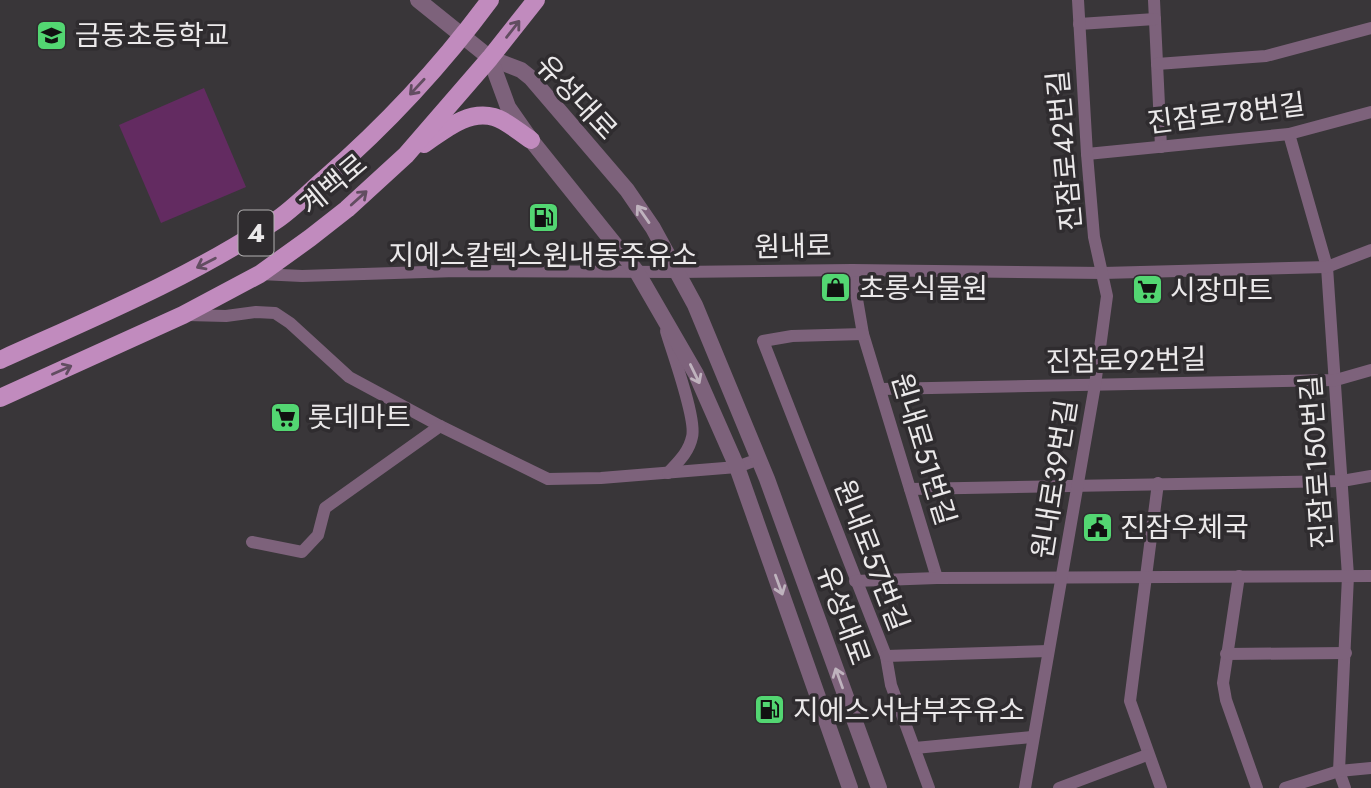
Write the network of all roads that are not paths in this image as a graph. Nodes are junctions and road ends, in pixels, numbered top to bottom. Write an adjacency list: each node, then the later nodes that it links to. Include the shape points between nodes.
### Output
1 (418, 0): 9 (street)
2 (490, 0): 9 (main road, 계백로 / 4)
3 (536, 0): 10 (main road, 계백로 / 4, one-way to 3)
4 (1078, 0): 7 (street, 진잠로42번길)
5 (1154, 0): 6 (street)
6 (1155, 19): 7 (street); 11 (street)
7 (1079, 24): 16 (street, 진잠로42번길)
8 (1371, 28): 11 (street, via 1266,56)
9 (463, 37): 10 (street); 28 (main road, 계백로 / 4, one-way to 28, via 350,156 278,219 216,257)
10 (490, 58): 14 (street, 유성대로, via 508,107); 17 (main road, 계백로 / 4); 22 (street, 유성대로, one-way to 10, via 627,190 531,78)
11 (1157, 64): 15 (street)
12 (1371, 112): 13 (street, 진잠로78번길)
13 (1289, 134): 15 (street, 진잠로78번길); 19 (street)
14 (531, 141): 17 (main road, via 496,117 478,114 460,120); 21 (street, 유성대로)
15 (1161, 147): 16 (street, 진잠로78번길)
16 (1087, 154): 23 (street, 진잠로42번길, via 1094,237)
17 (406, 155): 24 (main road, 계백로 / 4, one-way to 17, via 347,209)
18 (1371, 250): 19 (street, 원내로)
19 (1327, 267): 23 (street, 원내로); 30 (street, 진잠로150번길)
20 (852, 270): 22 (street, 원내로); 23 (street, 원내로); 27 (street, 원내로51번길)
21 (637, 272): 22 (street, 원내로); 24 (street, 원내로); 25 (street, 유성대로)
22 (678, 272): 35 (street, 유성대로)
23 (1103, 273): 31 (street, 원내로39번길, via 1107,296)
24 (260, 274): 26 (main road, 계백로 / 4)
25 (659, 307): 36 (street, 유성대로, one-way to 36, via 696,374); 37 (street, via 693,434 687,451)
26 (183, 315): 33 (main road, 계백로 / 4, one-way to 26); 34 (street, via 275,313 349,377)
27 (863, 334): 32 (street, 원내로51번길); 50 (street, 원내로57번길, via 764,341)
28 (0, 360)
29 (1371, 370): 30 (street, 진잠로92번길)
30 (1336, 380): 31 (street, 진잠로92번길); 39 (street, 진잠로150번길)
31 (1094, 385): 32 (street, 진잠로92번길); 41 (street, 원내로39번길)
32 (881, 389): 42 (street, 원내로51번길)
33 (0, 398)
34 (440, 426): 37 (street, via 548,479); 43 (street, via 325,508 318,535 302,552)
35 (759, 459): 36 (street); 61 (street, 유성대로, one-way to 35)
36 (737, 467): 37 (street); 60 (street, 유성대로, one-way to 60)
37 (668, 472)
38 (1371, 476): 39 (street)
39 (1342, 481): 40 (street); 45 (street, 진잠로150번길)
40 (1158, 483): 41 (street); 48 (street)
41 (1077, 486): 42 (street); 47 (street, 원내로39번길)
42 (910, 489): 49 (street, 원내로51번길)
43 (252, 542)
44 (1239, 576): 45 (street); 48 (street); 53 (street)
45 (1348, 576): 46 (street); 52 (street, 진잠로150번길)
46 (1371, 576)
47 (1063, 577): 48 (street); 49 (street); 51 (street, 원내로39번길)
48 (1147, 577): 57 (street, via 1130,701)
49 (937, 578): 50 (street)
50 (855, 581): 54 (street, 원내로57번길)
51 (1048, 651): 54 (street); 55 (street, 원내로39번길)
52 (1346, 653): 53 (street); 59 (street, 진잠로150번길)
53 (1226, 654): 66 (street, via 1226,700)
54 (886, 656): 56 (street, 원내로57번길, via 891,685)
55 (1032, 737): 56 (street); 63 (street, 원내로39번길)
56 (915, 748): 62 (street, 원내로57번길)
57 (1147, 755): 64 (street); 65 (street)
58 (1371, 768): 59 (street)
59 (1339, 771): 67 (street); 68 (street, 진잠로150번길)
60 (850, 788)
61 (878, 788)
62 (929, 788)
63 (1026, 788)
64 (1059, 788)
65 (1160, 788)
66 (1256, 788)
67 (1285, 788)
68 (1345, 788)

